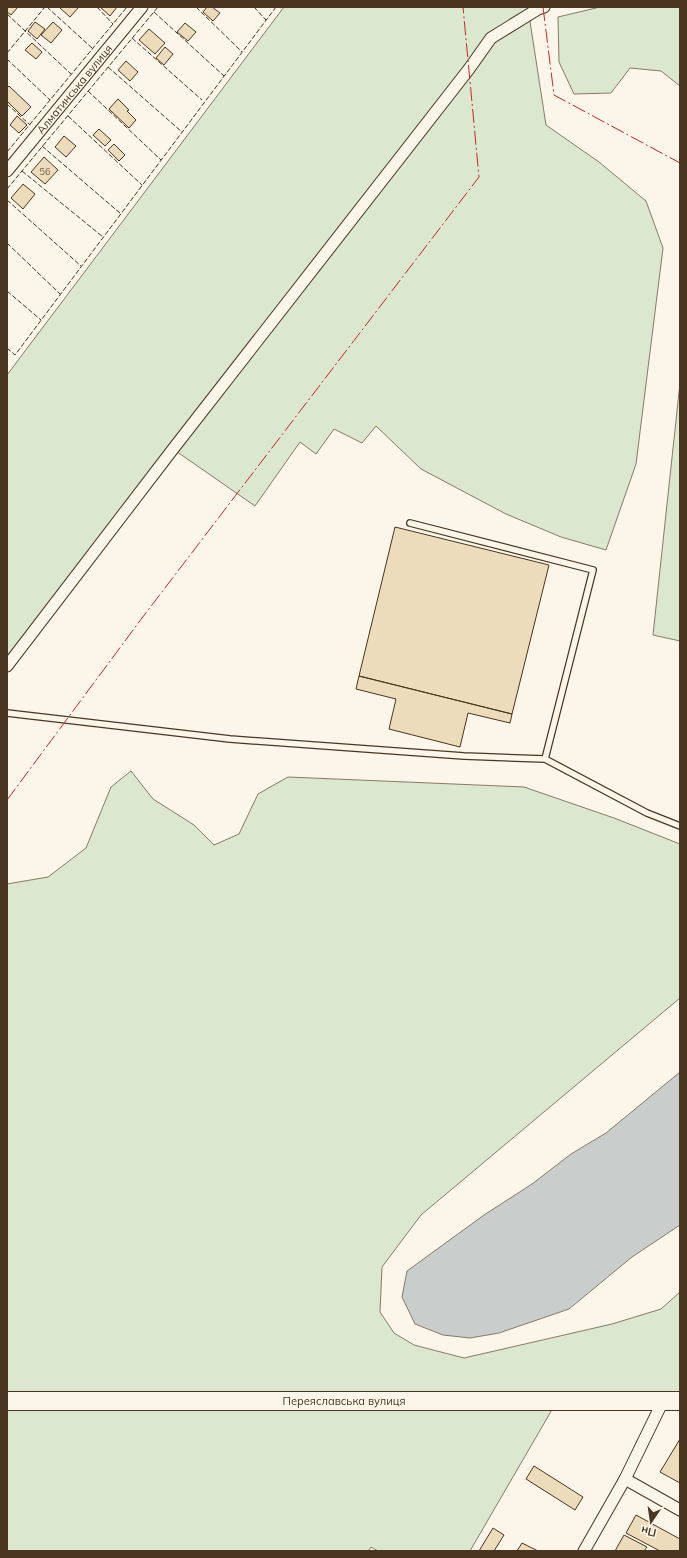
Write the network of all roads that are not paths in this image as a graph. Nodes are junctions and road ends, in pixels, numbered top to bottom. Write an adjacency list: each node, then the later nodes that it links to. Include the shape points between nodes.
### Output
1 (142, 7): 3 (street, Алматинська вулиця)
2 (540, 8): 5 (street, via 491,38)
3 (7, 171)
4 (410, 523): 7 (lane, via 593,570)
5 (7, 666)
6 (7, 713): 7 (lane, via 230,739 464,756)
7 (545, 759): 8 (lane, via 647,813)
8 (680, 826)
9 (7, 1401): 10 (main road, Переяславська вулиця)
10 (672, 1401): 11 (street)
11 (625, 1479): 12 (street); 13 (street)
12 (680, 1510)
13 (584, 1551)

